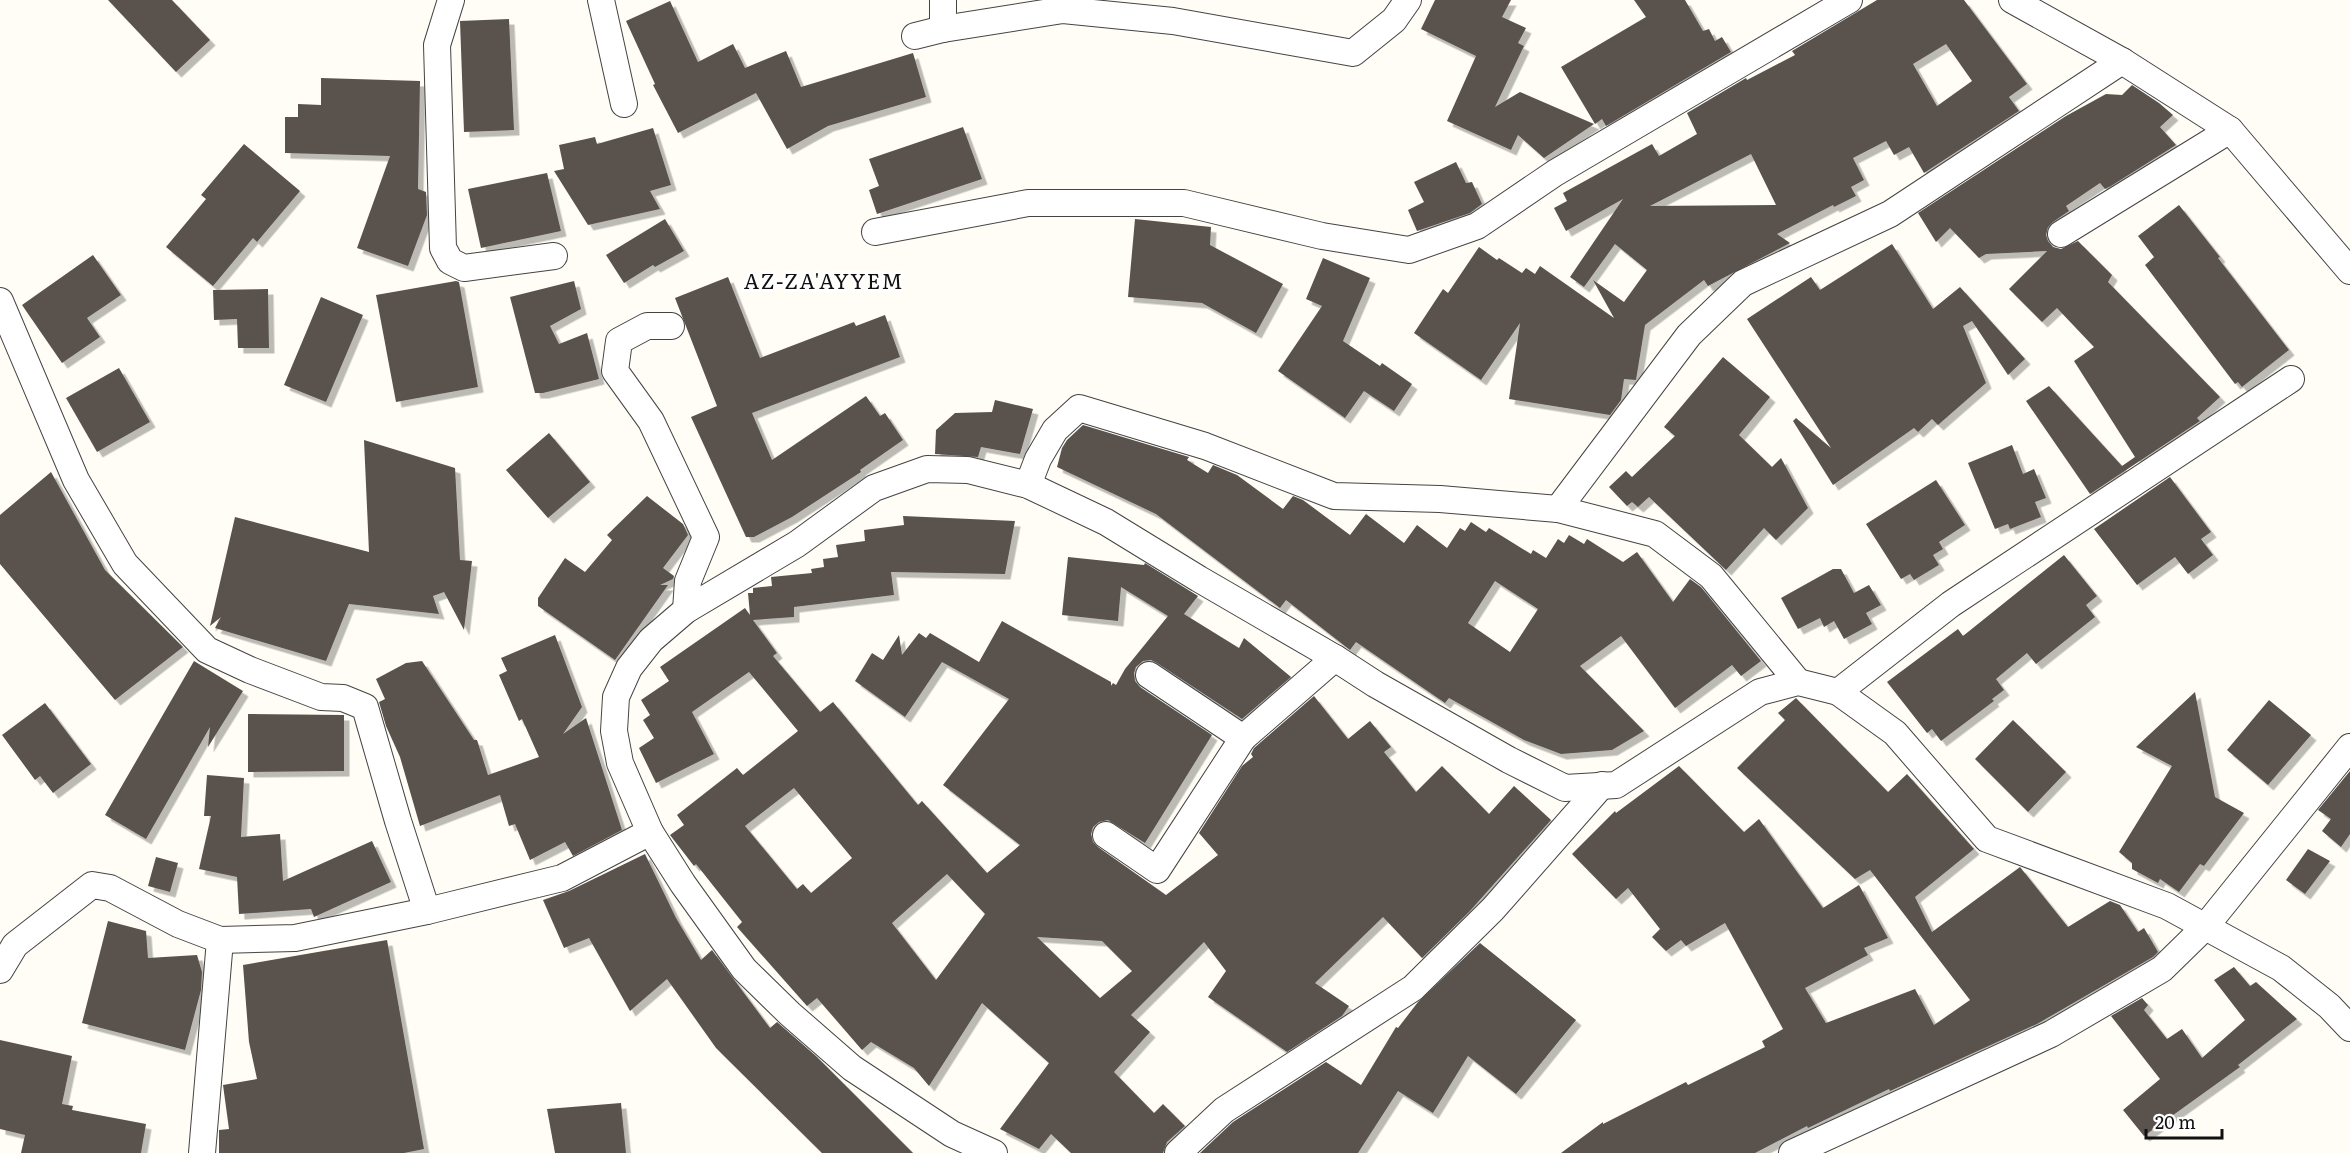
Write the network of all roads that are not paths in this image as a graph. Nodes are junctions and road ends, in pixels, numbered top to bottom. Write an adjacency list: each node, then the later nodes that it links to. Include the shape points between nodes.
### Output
1 (452, 0): 14 (street, via 437,45 443,248 450,261 464,268)
2 (601, 0): 10 (street)
3 (942, 0): 7 (street)
4 (1408, 0): 7 (street, via 1394,20 1353,53 1173,21 1063,10)
5 (1849, 0): 12 (street, via 1555,173 1478,226 1409,250 1322,236 1184,203 1028,203)
6 (2012, 0): 9 (street)
7 (943, 29): 8 (street)
8 (915, 36)
9 (2122, 61): 11 (street); 20 (street, via 1890,214 1743,283 1689,335)
10 (624, 104)
11 (2230, 130): 13 (street); 15 (street)
12 (875, 232)
13 (2061, 234)
14 (554, 256)
15 (2350, 271)
16 (0, 301): 31 (street, via 76,480 125,564 207,650 321,697 343,698 365,707)
17 (671, 326): 21 (street, via 647,326 619,341 615,371 651,421 706,537 688,581)
18 (2291, 379): 25 (street, via 1951,604)
19 (1028, 485): 20 (street, via 1054,430 1079,408 1205,446 1334,496 1440,499); 21 (street, via 969,470 927,469 874,488 797,544); 22 (street, via 1106,522)
20 (1558, 509): 24 (street, via 1655,534 1711,576)
21 (686, 610): 29 (street, via 651,640 629,668 616,697 614,731 620,763)
22 (1335, 658): 26 (street); 28 (street, via 1385,690 1565,788)
23 (1149, 675): 26 (street)
24 (1798, 682): 25 (street); 28 (street, via 1760,692 1616,784)
25 (1838, 692): 32 (street, via 1895,733 1987,839 2167,906)
26 (1243, 738): 30 (street, via 1156,870)
27 (2350, 747): 32 (street)
28 (1602, 784): 39 (street, via 1493,909 1413,988 1224,1110)
29 (650, 831): 31 (street, via 562,878); 38 (street, via 744,969 797,1021 852,1068 901,1102 952,1134)
30 (1106, 835)
31 (427, 911): 33 (street, via 295,938)
32 (2205, 927): 35 (street, via 2281,968); 40 (street, via 2162,969 2051,1034)
33 (220, 940): 34 (street, via 178,924 110,888 92,885 15,945); 37 (street)
34 (0, 970)
35 (2339, 1009): 36 (street)
36 (2350, 1028)
37 (202, 1153)
38 (994, 1153)
39 (1178, 1153)
40 (1792, 1153)

